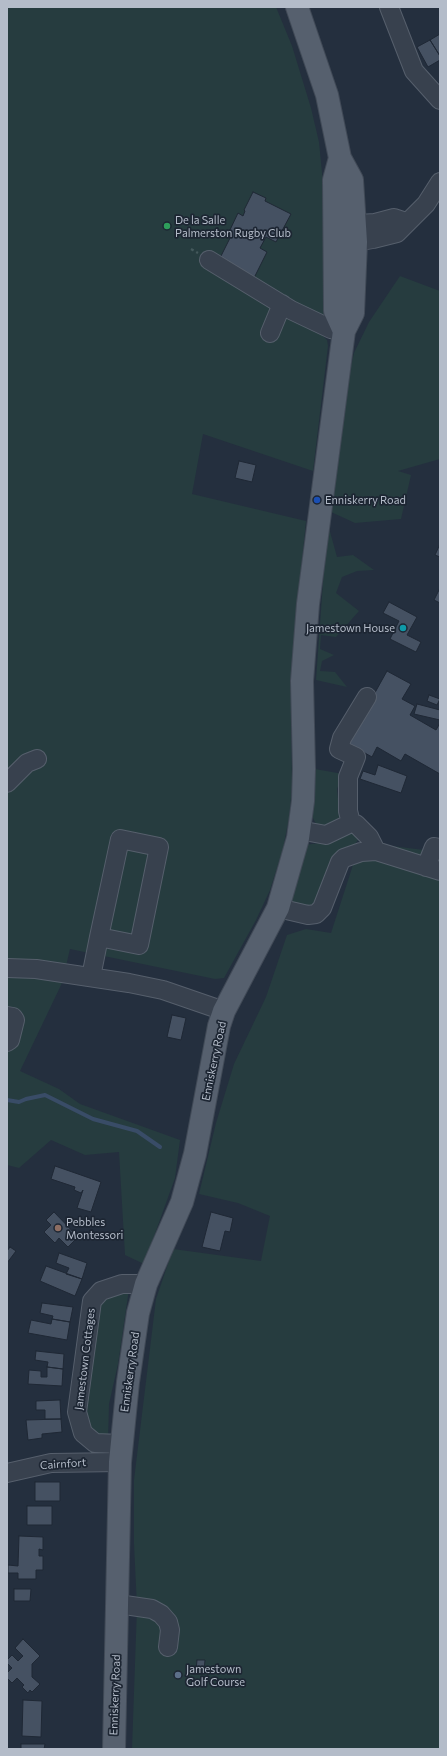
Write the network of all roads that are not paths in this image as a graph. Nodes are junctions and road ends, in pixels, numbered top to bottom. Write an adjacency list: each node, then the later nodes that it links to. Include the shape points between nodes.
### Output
1 (297, 7): 5 (main road, Enniskerry Road, via 327,95 340,158 334,180)
2 (389, 7): 3 (street, via 414,71)
3 (440, 100)
4 (440, 182): 5 (street, via 426,204 397,232)
5 (345, 234): 8 (main road, Enniskerry Road, via 336,311)
6 (209, 260): 7 (street)
7 (282, 304): 8 (street, via 331,329); 9 (street)
8 (344, 331): 14 (main road, Enniskerry Road, via 308,604 302,681 303,801)
9 (270, 333)
10 (367, 697): 13 (street, via 342,738 339,749 356,757 348,777)
11 (37, 759): 12 (street, via 26,763)
12 (7, 783)
13 (350, 823): 14 (street, via 326,835); 16 (street, via 362,829)
14 (298, 830): 18 (main road, Enniskerry Road)
15 (440, 848): 17 (street, via 434,847)
16 (376, 851): 17 (street); 18 (street, via 361,852 340,862 322,908 316,914 308,915)
17 (433, 869)
18 (278, 908): 22 (main road, Enniskerry Road)
19 (99, 937): 19 (street, via 120,839 159,847 138,945); 21 (street)
20 (7, 968): 21 (street, via 36,969)
21 (91, 977): 22 (street, via 164,990)
22 (224, 1011): 25 (main road, Enniskerry Road, via 195,1154 182,1202)
23 (7, 1016): 24 (street, via 15,1020 10,1040)
24 (7, 1042)
25 (146, 1284): 26 (main road, Enniskerry Road, via 136,1328); 26 (street, Jamestown Cottages, via 122,1284 101,1291 92,1301 76,1412 83,1433 95,1443)
26 (120, 1453): 27 (street, Cairnfort, via 51,1463); 28 (main road, Enniskerry Road)
27 (7, 1473)
28 (118, 1604): 29 (street, via 152,1609 161,1614 168,1622 170,1630); 30 (main road, Enniskerry Road)
29 (168, 1647)
30 (114, 1749)

